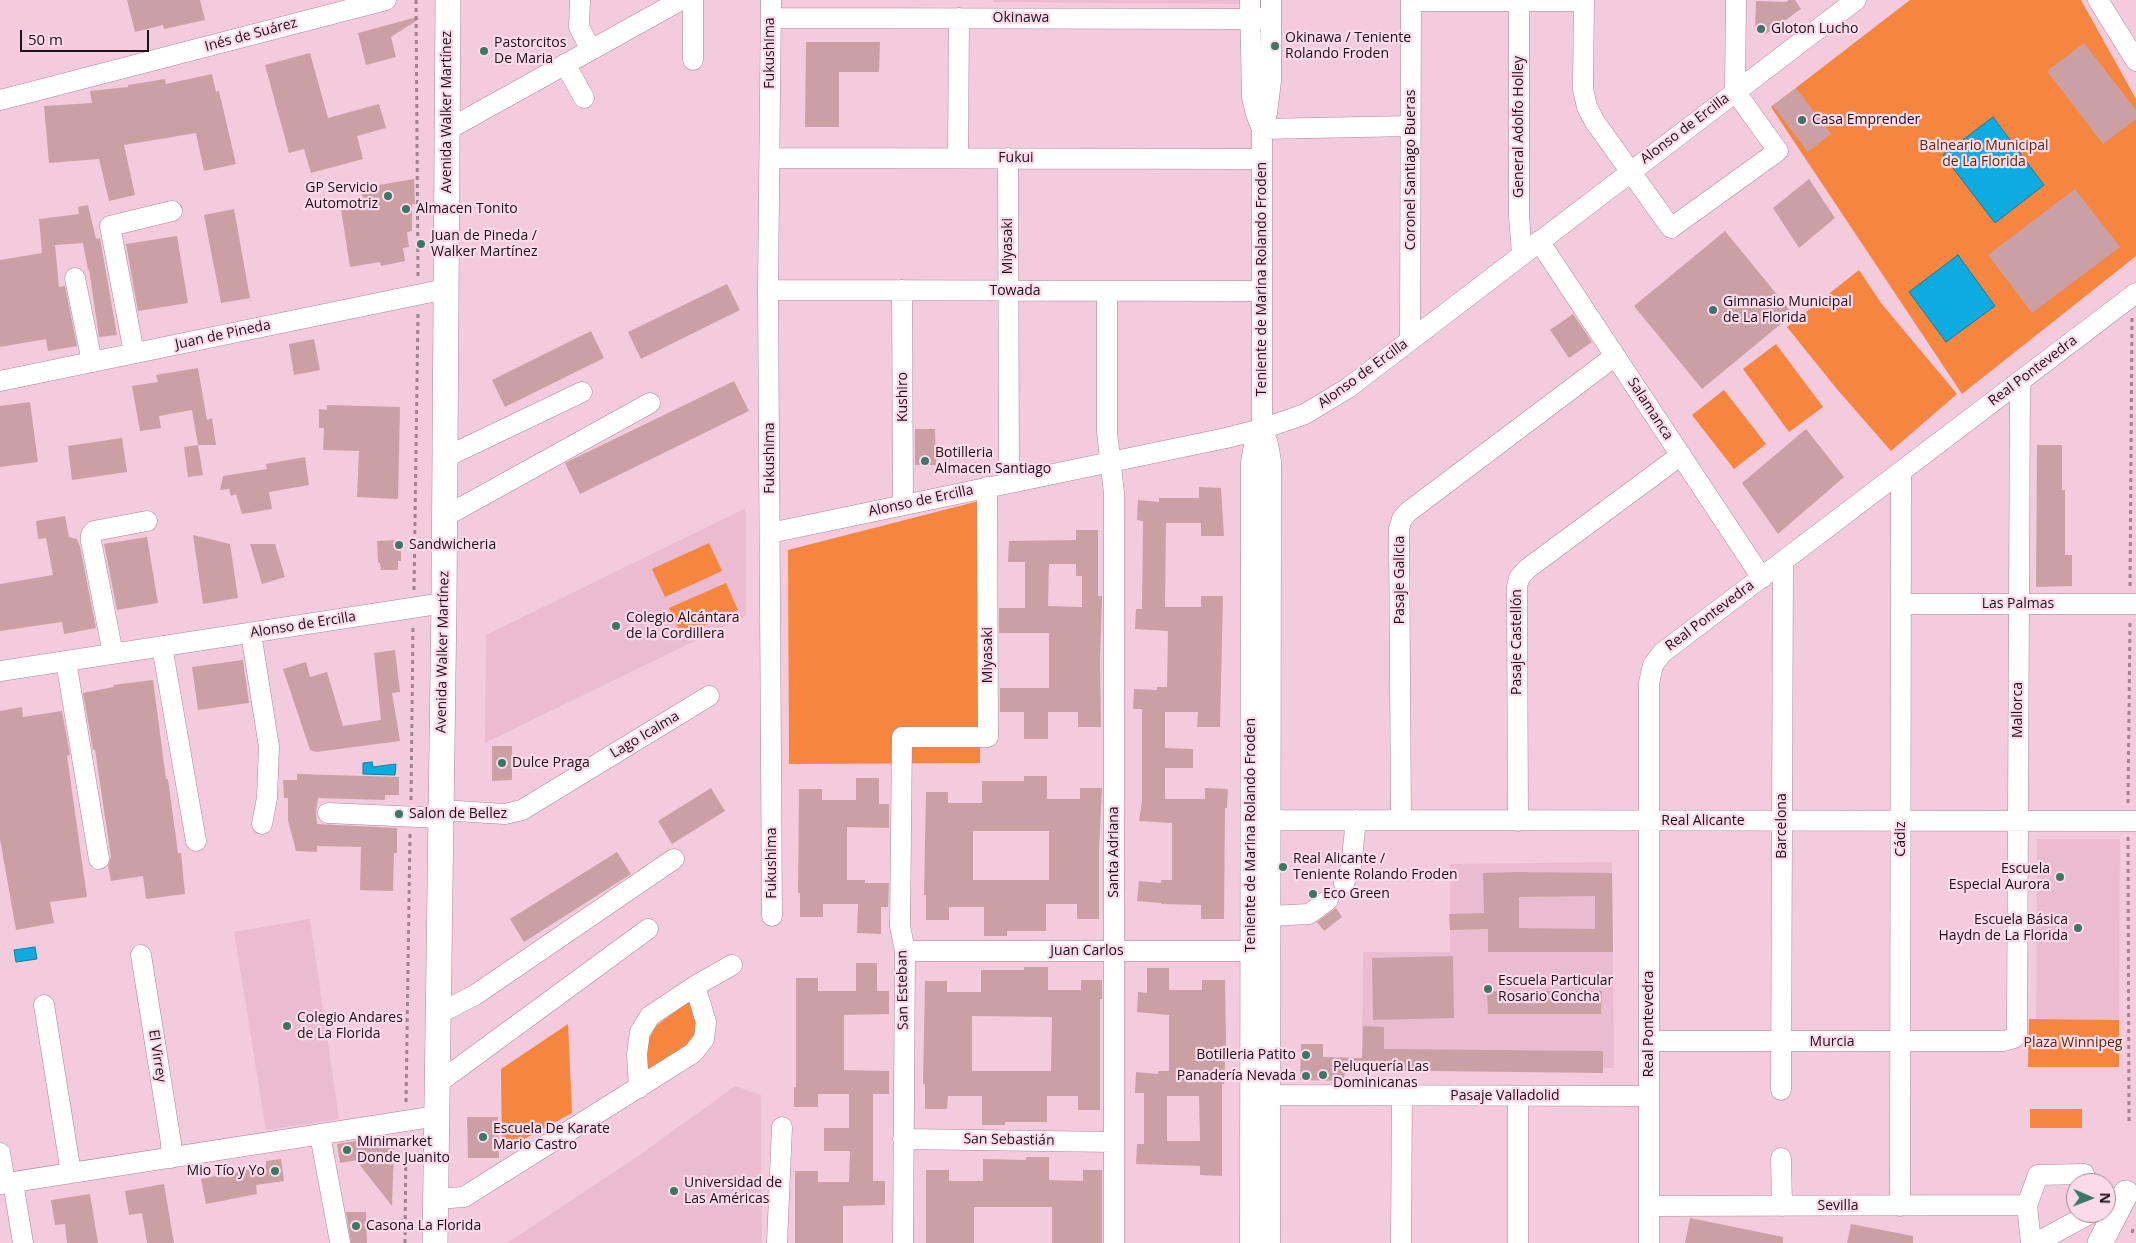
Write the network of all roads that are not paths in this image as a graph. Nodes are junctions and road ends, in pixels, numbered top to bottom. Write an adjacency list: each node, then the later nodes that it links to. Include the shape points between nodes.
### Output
1 (386, 0): 22 (street, Inés de Suárez)
2 (448, 0): 25 (main road, Avenida Walker Martínez)
3 (580, 0): 16 (street, via 579,27)
4 (680, 0): 16 (street)
5 (693, 0): 17 (street)
6 (1411, 0): 10 (street); 23 (street, Coronel Santiago Bueras)
7 (1736, 0): 20 (street)
8 (1856, 0): 20 (street, Alonso de Ercilla)
9 (2098, 0): 18 (street)
10 (1519, 1): 11 (street); 33 (street, General Adolfo Holley, via 1519,216)
11 (1584, 1): 30 (street, via 1584,98 1595,122)
12 (771, 9): 15 (street, Okinawa); 26 (street, Fukushima)
13 (1271, 9): 14 (street, Okinawa); 24 (street, Teniente de Marina Rolando Froden, via 1271,81)
14 (1250, 10): 15 (street, Okinawa); 24 (street, Teniente de Marina Rolando Froden, via 1252,98)
15 (958, 18): 27 (street)
16 (591, 50): 19 (street)
17 (693, 60)
18 (2136, 61)
19 (565, 64): 21 (street); 25 (street)
20 (1735, 91): 30 (street, Alonso de Ercilla); 30 (street, via 1778,151 1671,228)
21 (584, 98)
22 (0, 100)
23 (1411, 126): 24 (street); 42 (street, Coronel Santiago Bueras)
24 (1262, 129): 29 (street, Teniente de Marina Rolando Froden)
25 (447, 130): 35 (main road, Avenida Walker Martínez)
26 (770, 158): 27 (street, Fukui); 36 (street, Fukushima)
27 (958, 158): 28 (street, Fukui)
28 (1008, 158): 29 (street, Fukui); 38 (street, Miyasaki)
29 (1262, 159): 40 (street, Teniente de Marina Rolando Froden)
30 (1631, 171): 32 (street, Alonso de Ercilla)
31 (172, 211): 43 (street, via 110,226)
32 (1539, 241): 33 (street, Alonso de Ercilla); 44 (street, Salamanca)
33 (1522, 254): 42 (street, Alonso de Ercilla)
34 (75, 278): 45 (street)
35 (446, 289): 43 (street, Juan de Pineda); 52 (main road, Avenida Walker Martínez)
36 (768, 290): 37 (street, Towada); 60 (street, Fukushima)
37 (902, 290): 38 (street, Towada); 57 (street, Kushiro)
38 (1008, 291): 39 (street, Towada); 55 (street, Miyasaki)
39 (1107, 291): 40 (street, Towada); 53 (street, Santa Adriana)
40 (1262, 291): 50 (street, Teniente de Marina Rolando Froden)
41 (2134, 300): 47 (street, Real Pontevedra)
42 (1410, 340): 50 (street, Alonso de Ercilla, via 1320,406)
43 (134, 353): 45 (street, Juan de Pineda)
44 (1615, 356): 51 (street, Salamanca); 78 (street, Pasaje Galicia, via 1402,519 1399,530)
45 (92, 362): 46 (street, Juan de Pineda)
46 (0, 381)
47 (2020, 381): 54 (street, Real Pontevedra); 65 (street, Mallorca)
48 (582, 392): 52 (street)
49 (650, 404): 58 (street)
50 (1262, 430): 53 (street, Alonso de Ercilla); 76 (street, Teniente de Marina Rolando Froden, via 1271,461); 96 (street, Teniente de Marina Rolando Froden, via 1254,445 1251,462)
51 (1681, 455): 62 (street, Salamanca); 79 (street, Pasaje Castellón, via 1519,578)
52 (444, 458): 58 (main road, Avenida Walker Martínez)
53 (1110, 462): 55 (street, Alonso de Ercilla); 95 (street, Santa Adriana, via 1114,493)
54 (1901, 472): 61 (street, Real Pontevedra); 64 (street, Cádiz)
55 (1009, 483): 56 (street, Alonso de Ercilla)
56 (988, 487): 57 (street, Alonso de Ercilla); 73 (street, Miyasaki, via 988,737)
57 (903, 505): 60 (street, Alonso de Ercilla)
58 (444, 517): 63 (main road, Avenida Walker Martínez)
59 (148, 521): 69 (street, via 94,531 91,535)
60 (770, 533): 91 (street, Fukushima)
61 (1783, 562): 62 (street, Real Pontevedra); 81 (street, Barcelona)
62 (1762, 578): 80 (street, Real Pontevedra, via 1662,653 1653,665 1649,683)
63 (444, 603): 67 (street, Alonso de Ercilla); 75 (main road, Avenida Walker Martínez)
64 (1901, 604): 65 (street, Las Palmas); 82 (street, Cádiz)
65 (2019, 604): 66 (street, Las Palmas); 83 (street, Mallorca)
66 (2133, 604)
67 (251, 633): 68 (street, Alonso de Ercilla); 85 (street, via 269,747 267,798)
68 (162, 646): 69 (street, Alonso de Ercilla); 86 (street)
69 (114, 654): 70 (street, Alonso de Ercilla)
70 (66, 661): 71 (street, Alonso de Ercilla); 87 (street)
71 (0, 671)
72 (709, 696): 75 (street, Lago Icalma, via 522,810 504,814)
73 (902, 737): 94 (street, San Esteban, via 900,926)
74 (328, 813): 75 (street, Lago Icalma)
75 (441, 814): 101 (main road, Avenida Walker Martínez)
76 (1270, 820): 77 (street, Real Alicante); 92 (street, Teniente de Marina Rolando Froden)
77 (1356, 820): 78 (street, Real Alicante); 89 (street, via 1351,867)
78 (1401, 820): 79 (street, Real Alicante)
79 (1518, 820): 80 (street, Real Alicante)
80 (1649, 821): 81 (street, Real Alicante); 103 (street, Real Pontevedra)
81 (1782, 821): 82 (street, Real Alicante); 104 (street, Barcelona)
82 (1901, 821): 83 (street, Real Alicante); 105 (street, Cádiz)
83 (2018, 821): 84 (street, Real Alicante); 102 (street, Mallorca, via 2018,1029)
84 (2132, 821)
85 (262, 824)
86 (196, 842)
87 (99, 859)
88 (674, 859): 101 (street, via 475,995)
89 (1344, 883)
90 (1328, 900): 92 (street, via 1309,914)
91 (772, 916)
92 (1270, 916): 96 (street, Teniente de Marina Rolando Froden)
93 (648, 929): 106 (street)
94 (904, 951): 95 (street, Juan Carlos); 116 (street, San Esteban)
95 (1114, 951): 96 (street, Juan Carlos); 117 (street, Santa Adriana)
96 (1260, 951): 109 (street, Teniente de Marina Rolando Froden); 137 (street, Teniente de Marina Rolando Froden)
97 (141, 955): 119 (street, El Virrey)
98 (732, 965): 99 (street)
99 (695, 986): 107 (street, via 650,1016 640,1032); 107 (street, via 706,1022 704,1039 692,1052)
100 (44, 1005): 121 (street)
101 (438, 1014): 106 (main road, Avenida Walker Martínez)
102 (2014, 1038): 105 (street, Murcia, via 2004,1041)
103 (1649, 1042): 104 (street, Murcia); 112 (street, Real Pontevedra)
104 (1781, 1042): 105 (street, Murcia); 108 (street, Barcelona)
105 (1901, 1042): 128 (street, Cádiz)
106 (438, 1083): 113 (main road, Avenida Walker Martínez)
107 (638, 1088): 125 (street, via 464,1197)
108 (1781, 1090)
109 (1270, 1095): 110 (street, Pasaje Valladolid); 138 (street, Teniente de Marina Rolando Froden)
110 (1402, 1096): 111 (street, Pasaje Valladolid); 139 (street)
111 (1518, 1096): 112 (street, Pasaje Valladolid); 140 (street)
112 (1649, 1096): 126 (street, Real Pontevedra)
113 (437, 1116): 115 (street); 125 (main road, Avenida Walker Martínez)
114 (782, 1127): 134 (street)
115 (320, 1134): 119 (street); 131 (street)
116 (903, 1139): 117 (street, San Sebastián); 135 (street, San Esteban)
117 (1114, 1142): 136 (street, Santa Adriana)
118 (0, 1153): 123 (street)
119 (171, 1158): 121 (street)
120 (1782, 1158): 127 (street)
121 (71, 1173): 123 (street)
122 (2066, 1174): 129 (street, via 2038,1175)
123 (6, 1183): 132 (street)
124 (2123, 1195): 144 (main road)
125 (436, 1200): 133 (main road, Avenida Walker Martínez)
126 (1649, 1206): 127 (street, Sevilla); 141 (street, Real Pontevedra)
127 (1782, 1206): 128 (street, Sevilla)
128 (1900, 1206): 129 (street, Sevilla)
129 (2027, 1206): 142 (street)
130 (2073, 1223): 143 (street)
131 (340, 1242)
132 (23, 1243)
133 (436, 1243)
134 (778, 1243)
135 (903, 1243)
136 (1114, 1243)
137 (1250, 1243)
138 (1270, 1243)
139 (1401, 1243)
140 (1518, 1243)
141 (1649, 1243)
142 (2031, 1243)
143 (2036, 1243)
144 (2100, 1243)

